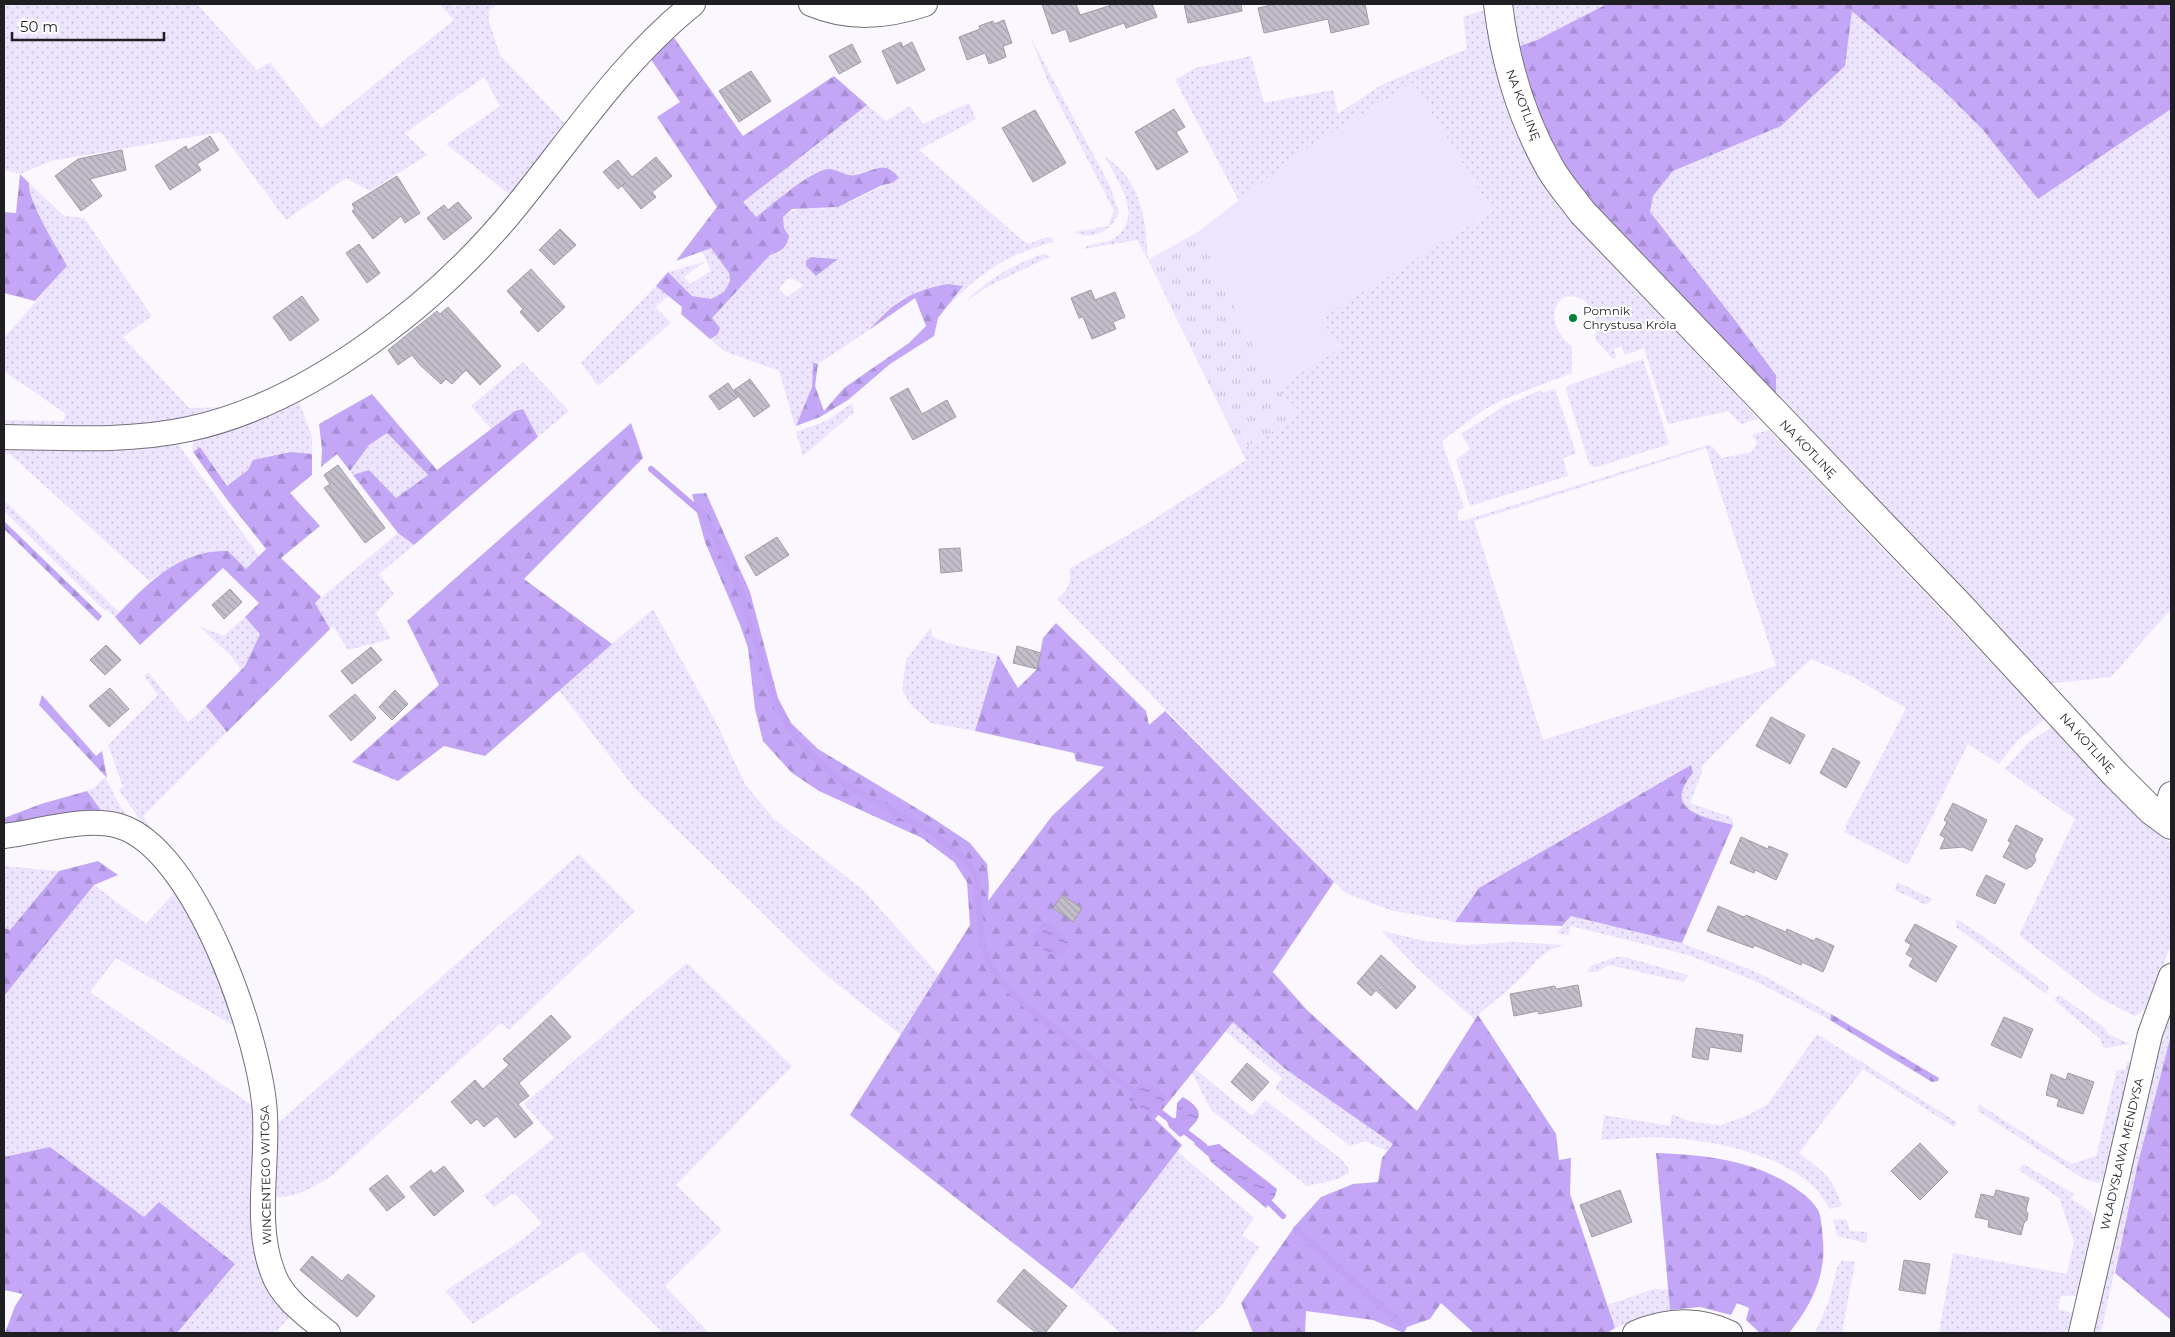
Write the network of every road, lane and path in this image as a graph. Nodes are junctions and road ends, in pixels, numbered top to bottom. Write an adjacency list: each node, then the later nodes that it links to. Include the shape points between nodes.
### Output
1 (693, 4): 5 (street, via 648,45 608,90 469,261 411,312 329,368 249,412 187,429 121,436)
2 (811, 4): 3 (street, via 837,13 863,16)
3 (925, 4)
4 (1498, 4): 6 (street, NA KOTLINĘ, via 1513,82 1529,128 1551,170 1582,212 1960,605 2116,775)
5 (4, 437)
6 (2167, 812)
7 (4, 836): 9 (street, WINCENTEGO WITOSA, via 82,824 120,826 130,829 160,853 185,886 224,963 255,1050 266,1117 264,1207 271,1266 276,1281 288,1298)
8 (2171, 976): 12 (street, WŁADYSŁAWA MENDYSA, via 2150,1034)
9 (328, 1333)
10 (1635, 1333): 11 (street, via 1685,1322 1710,1325)
11 (1730, 1333)
12 (2081, 1333)

